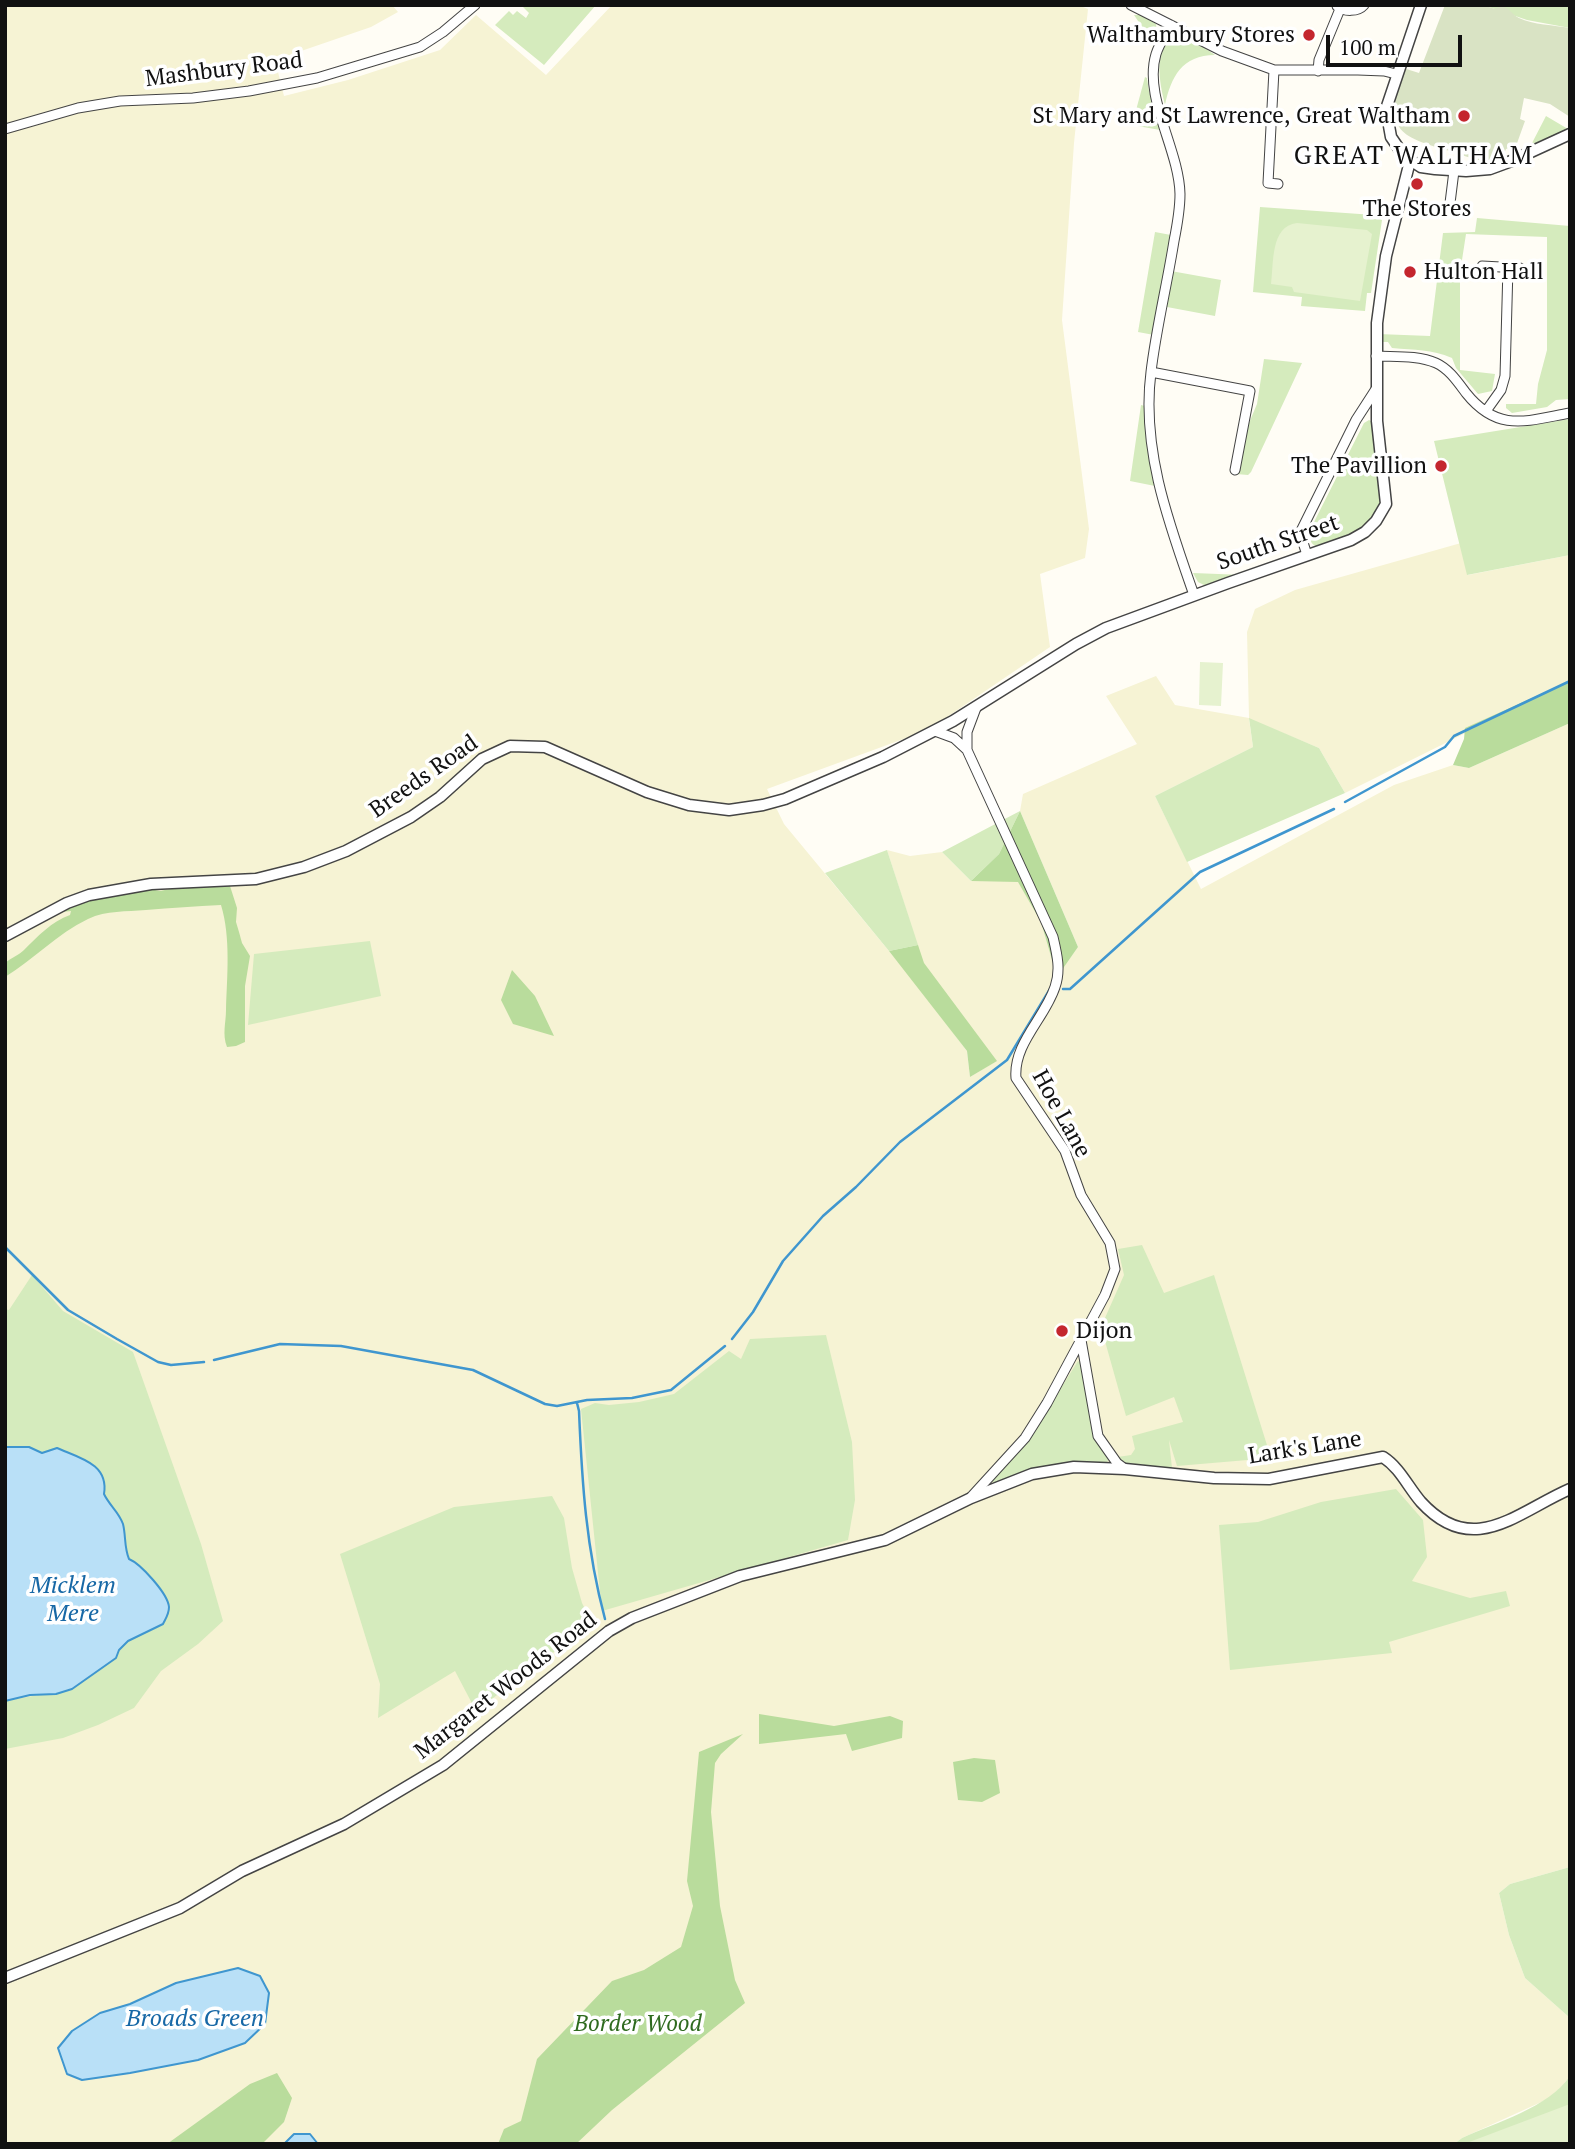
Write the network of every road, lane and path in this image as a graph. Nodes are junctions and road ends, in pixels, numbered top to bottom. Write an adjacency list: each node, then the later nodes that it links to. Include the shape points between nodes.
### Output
1 (475, 5): 10 (street, Mashbury Road, via 420,47 317,78 193,98 120,101)
2 (1131, 5): 6 (street)
3 (1364, 5): 5 (street, via 1357,10)
4 (1421, 5): 9 (street)
5 (1338, 7): 8 (street)
6 (1171, 25): 7 (street); 20 (street, via 1157,51 1155,88 1180,195)
7 (1274, 70): 8 (street); 14 (street, via 1268,183)
8 (1318, 71): 9 (street)
9 (1396, 74): 12 (street, via 1386,119 1395,145)
10 (5, 129)
11 (1570, 134): 13 (street, via 1490,169)
12 (1410, 162): 13 (street); 19 (street, South Street, via 1386,256)
13 (1454, 171): 15 (street)
14 (1278, 184)
15 (1450, 203)
16 (1482, 266): 17 (street)
17 (1508, 267): 18 (street); 22 (street, via 1505,376)
18 (1520, 268)
19 (1376, 356): 21 (street, South Street); 22 (street, via 1437,363)
20 (1151, 372): 24 (street, via 1250,391); 26 (street, via 1150,424 1164,510)
21 (1376, 389): 25 (street, via 1300,533); 25 (street, South Street, via 1386,505 1366,532)
22 (1486, 411): 23 (street, via 1496,419 1516,423)
23 (1570, 413)
24 (1235, 470)
25 (1307, 555): 26 (street, South Street)
26 (1194, 595): 27 (street, South Street, via 1096,633)
27 (976, 708): 28 (street, Breeds Road); 29 (street, via 967,732)
28 (935, 731): 29 (street, via 954,738); 30 (street, Breeds Road, via 785,799 729,810 689,805 647,792 544,747 510,746 482,759 411,817 304,867 256,878 151,884 89,895)
29 (967, 750): 31 (street, Hoe Lane, via 1053,937 1059,964 1055,988 1015,1067 1021,1087 1065,1151 1114,1260 1111,1282)
30 (5, 936)
31 (1081, 1340): 32 (street, via 1098,1436); 34 (street, Hoe Lane, via 1025,1438)
32 (1125, 1469): 33 (street, Lark's Lane, via 1269,1479 1383,1457 1435,1515 1466,1530 1517,1518); 34 (street, Lark's Lane, via 1074,1468 1032,1474)
33 (1570, 1489)
34 (971, 1498): 35 (street, Margaret Woods Road, via 885,1540 740,1576 632,1618 609,1630 443,1765 344,1824 242,1871 180,1908)
35 (5, 1978)

